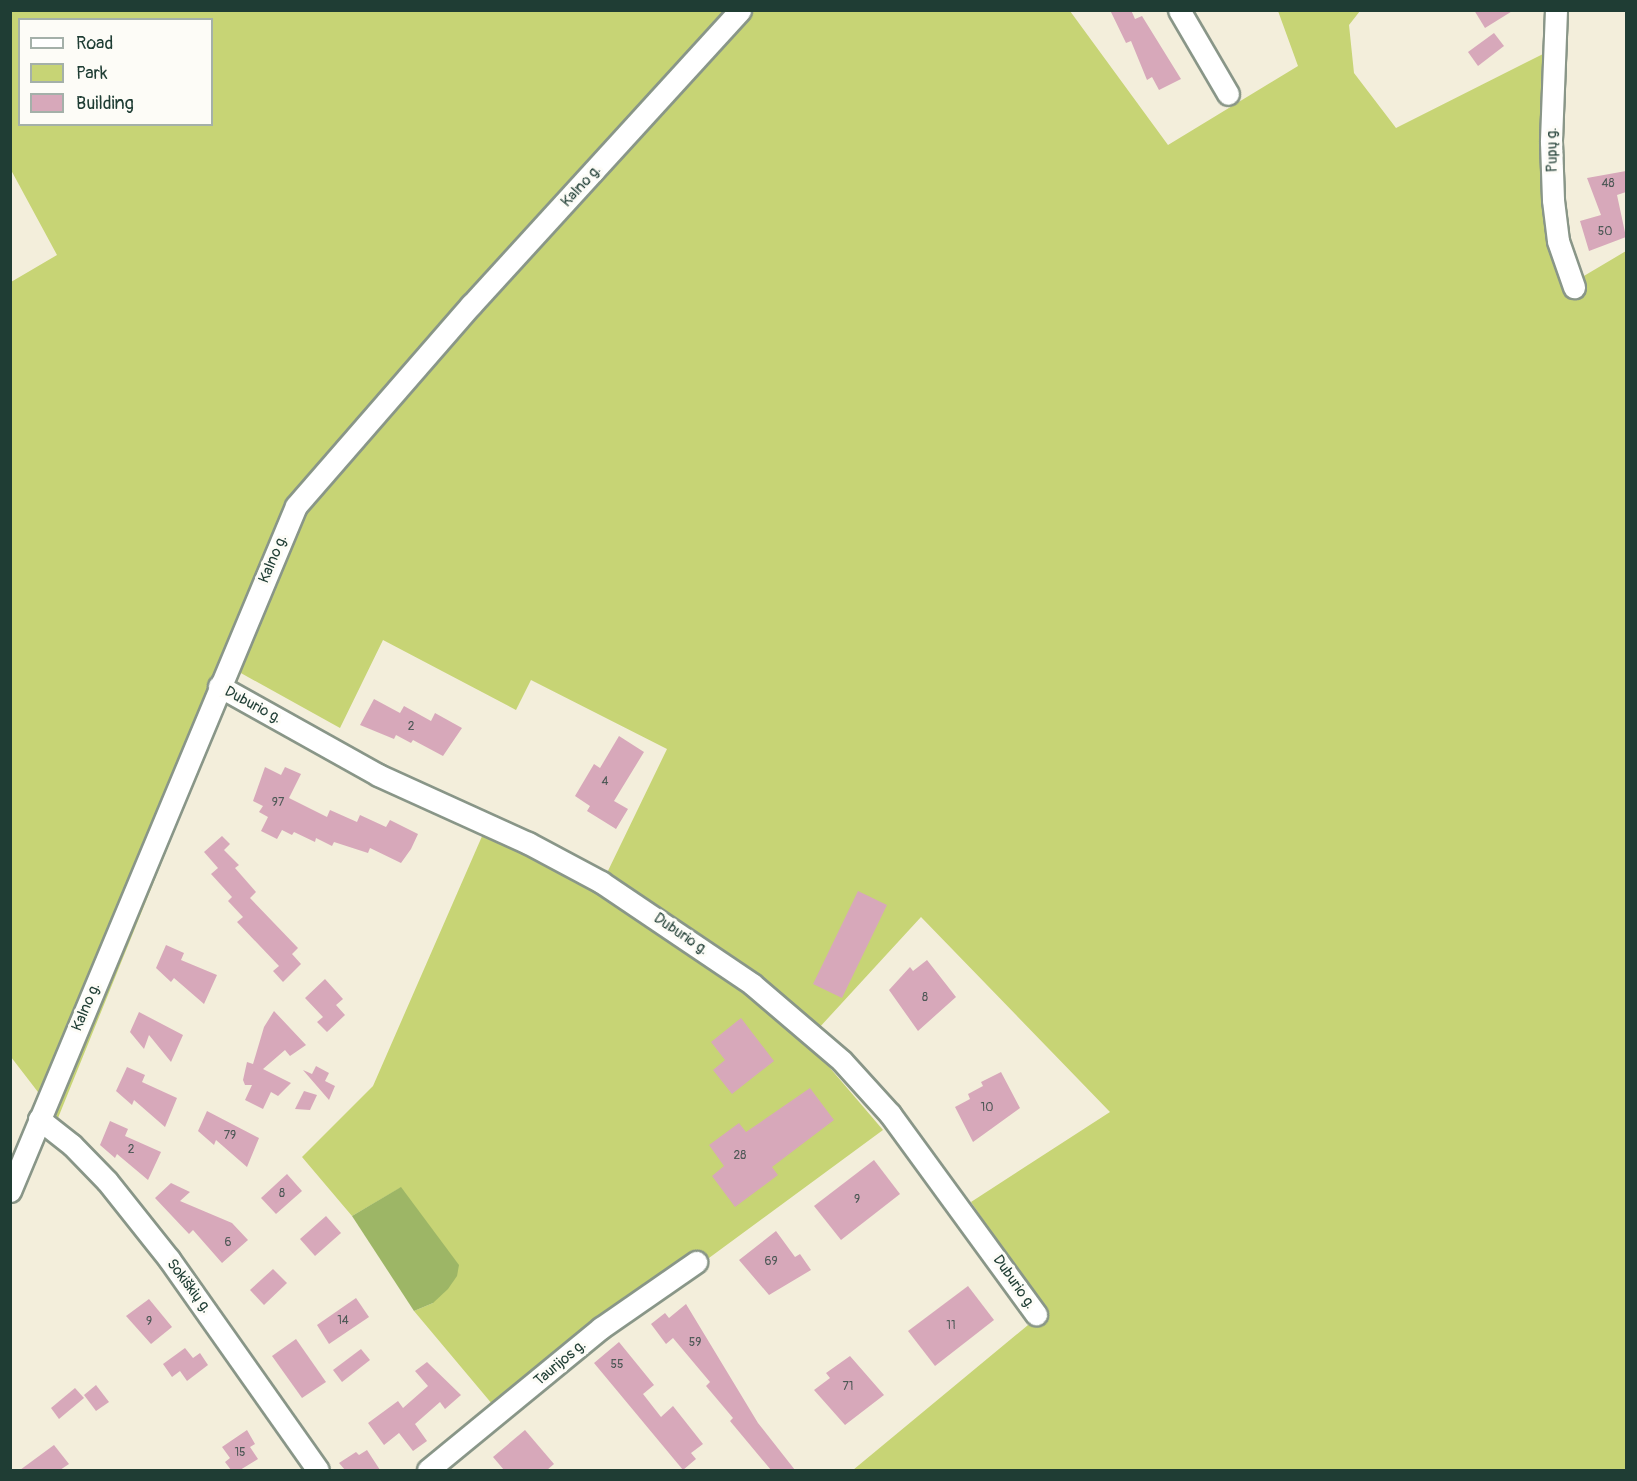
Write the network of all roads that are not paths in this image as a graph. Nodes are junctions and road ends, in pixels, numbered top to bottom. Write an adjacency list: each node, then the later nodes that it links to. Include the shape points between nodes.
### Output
1 (740, 10): 6 (street, Kalno g., via 471,305 296,506)
2 (1179, 10): 4 (street)
3 (1556, 10): 5 (street, Pupų g., via 1553,200 1558,242)
4 (1228, 94)
5 (1574, 287)
6 (219, 686): 7 (street, Kalno g.); 10 (street, Duburio g., via 378,775 528,843 601,882 752,984 842,1061 890,1114)
7 (39, 1119): 8 (street, Kalno g.); 11 (street, Sokiškių g., via 72,1145 107,1181 159,1246)
8 (10, 1191)
9 (696, 1262): 12 (street, Taurijos g., via 601,1328)
10 (1036, 1314)
11 (318, 1470)
12 (428, 1470)

